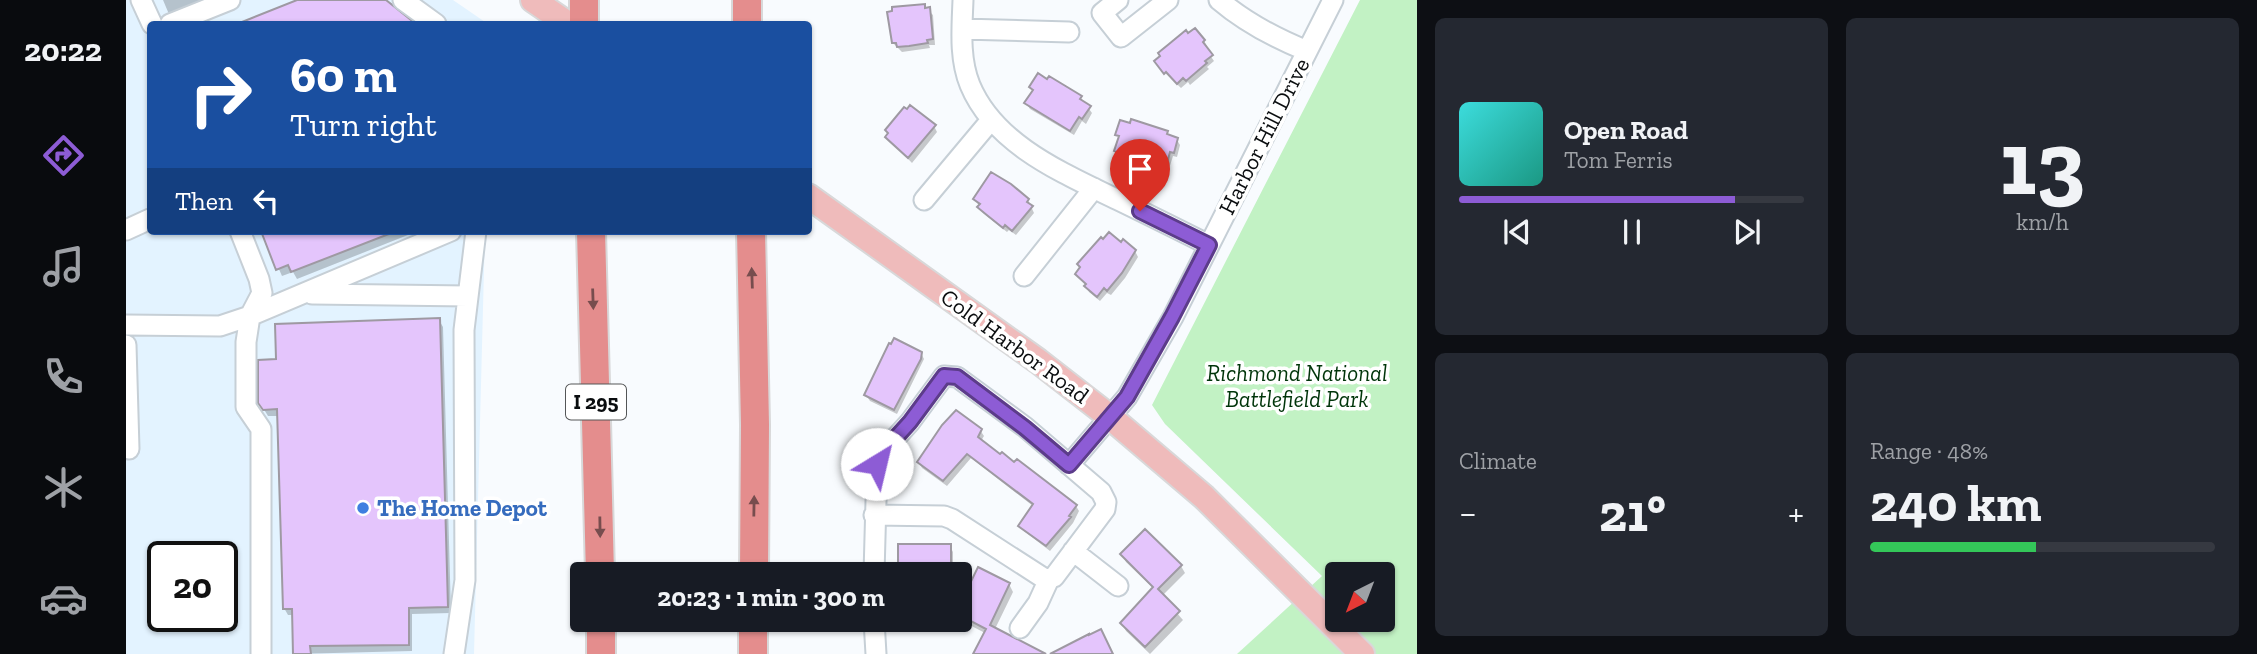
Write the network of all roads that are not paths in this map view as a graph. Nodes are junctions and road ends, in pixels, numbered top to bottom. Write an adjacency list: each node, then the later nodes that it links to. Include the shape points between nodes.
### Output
1 (141, 0): 12 (street)
2 (230, 0): 13 (street)
3 (403, 0): 14 (street)
4 (533, 0): 15 (main road)
5 (584, 0): 16 (highway)
6 (747, 0): 17 (highway)
7 (964, 0): 18 (street)
8 (1118, 0): 9 (street, via 1102,13 1121,37)
9 (1168, 0)
10 (1219, 0): 20 (street, via 1251,24)
11 (1333, 0): 20 (street, Harbor Hill Drive)
12 (151, 21)
13 (178, 21)
14 (432, 21)
15 (564, 21)
16 (584, 21)
17 (747, 21)
18 (962, 29): 19 (street); 21 (street, via 969,82)
19 (1069, 32)
20 (1307, 51): 32 (street, Harbor Hill Drive)
21 (991, 120): 22 (street, via 1043,162); 23 (street)
22 (1094, 188): 32 (street); 33 (street)
23 (924, 200)
24 (818, 203): 39 (main road, Cold Harbor Road)
25 (147, 220): 26 (street)
26 (126, 230)
27 (242, 235): 36 (street, via 261,293)
28 (442, 235): 34 (street)
29 (476, 235): 35 (street)
30 (591, 235): 44 (highway, I 295, one-way to 44)
31 (751, 235): 45 (highway, one-way to 31)
32 (1209, 245): 39 (street, Harbor Hill Drive, via 1127,397)
33 (1024, 276)
34 (303, 294): 35 (street); 36 (street)
35 (468, 296): 54 (street, via 464,330 465,580)
36 (250, 316): 37 (street, via 220,326); 53 (street, via 246,407 261,429)
37 (126, 325)
38 (126, 345): 40 (street)
39 (1110, 417): 41 (street, Harbor Hill Drive); 58 (main road, Cold Harbor Road, via 1204,497)
40 (129, 449)
41 (1069, 465): 42 (street, via 957,377 944,376 880,455); 43 (street, via 1101,492 1106,502)
42 (874, 515): 46 (street); 47 (street, via 953,519)
43 (1073, 551): 47 (street); 48 (street)
44 (600, 562)
45 (754, 562)
46 (874, 562)
47 (1049, 579): 49 (street)
48 (1118, 586)
49 (1020, 628)
50 (601, 632): 55 (highway)
51 (753, 632): 56 (highway)
52 (875, 632): 57 (street)
53 (261, 654)
54 (454, 654)
55 (601, 654)
56 (753, 654)
57 (876, 654)
58 (1362, 654)

